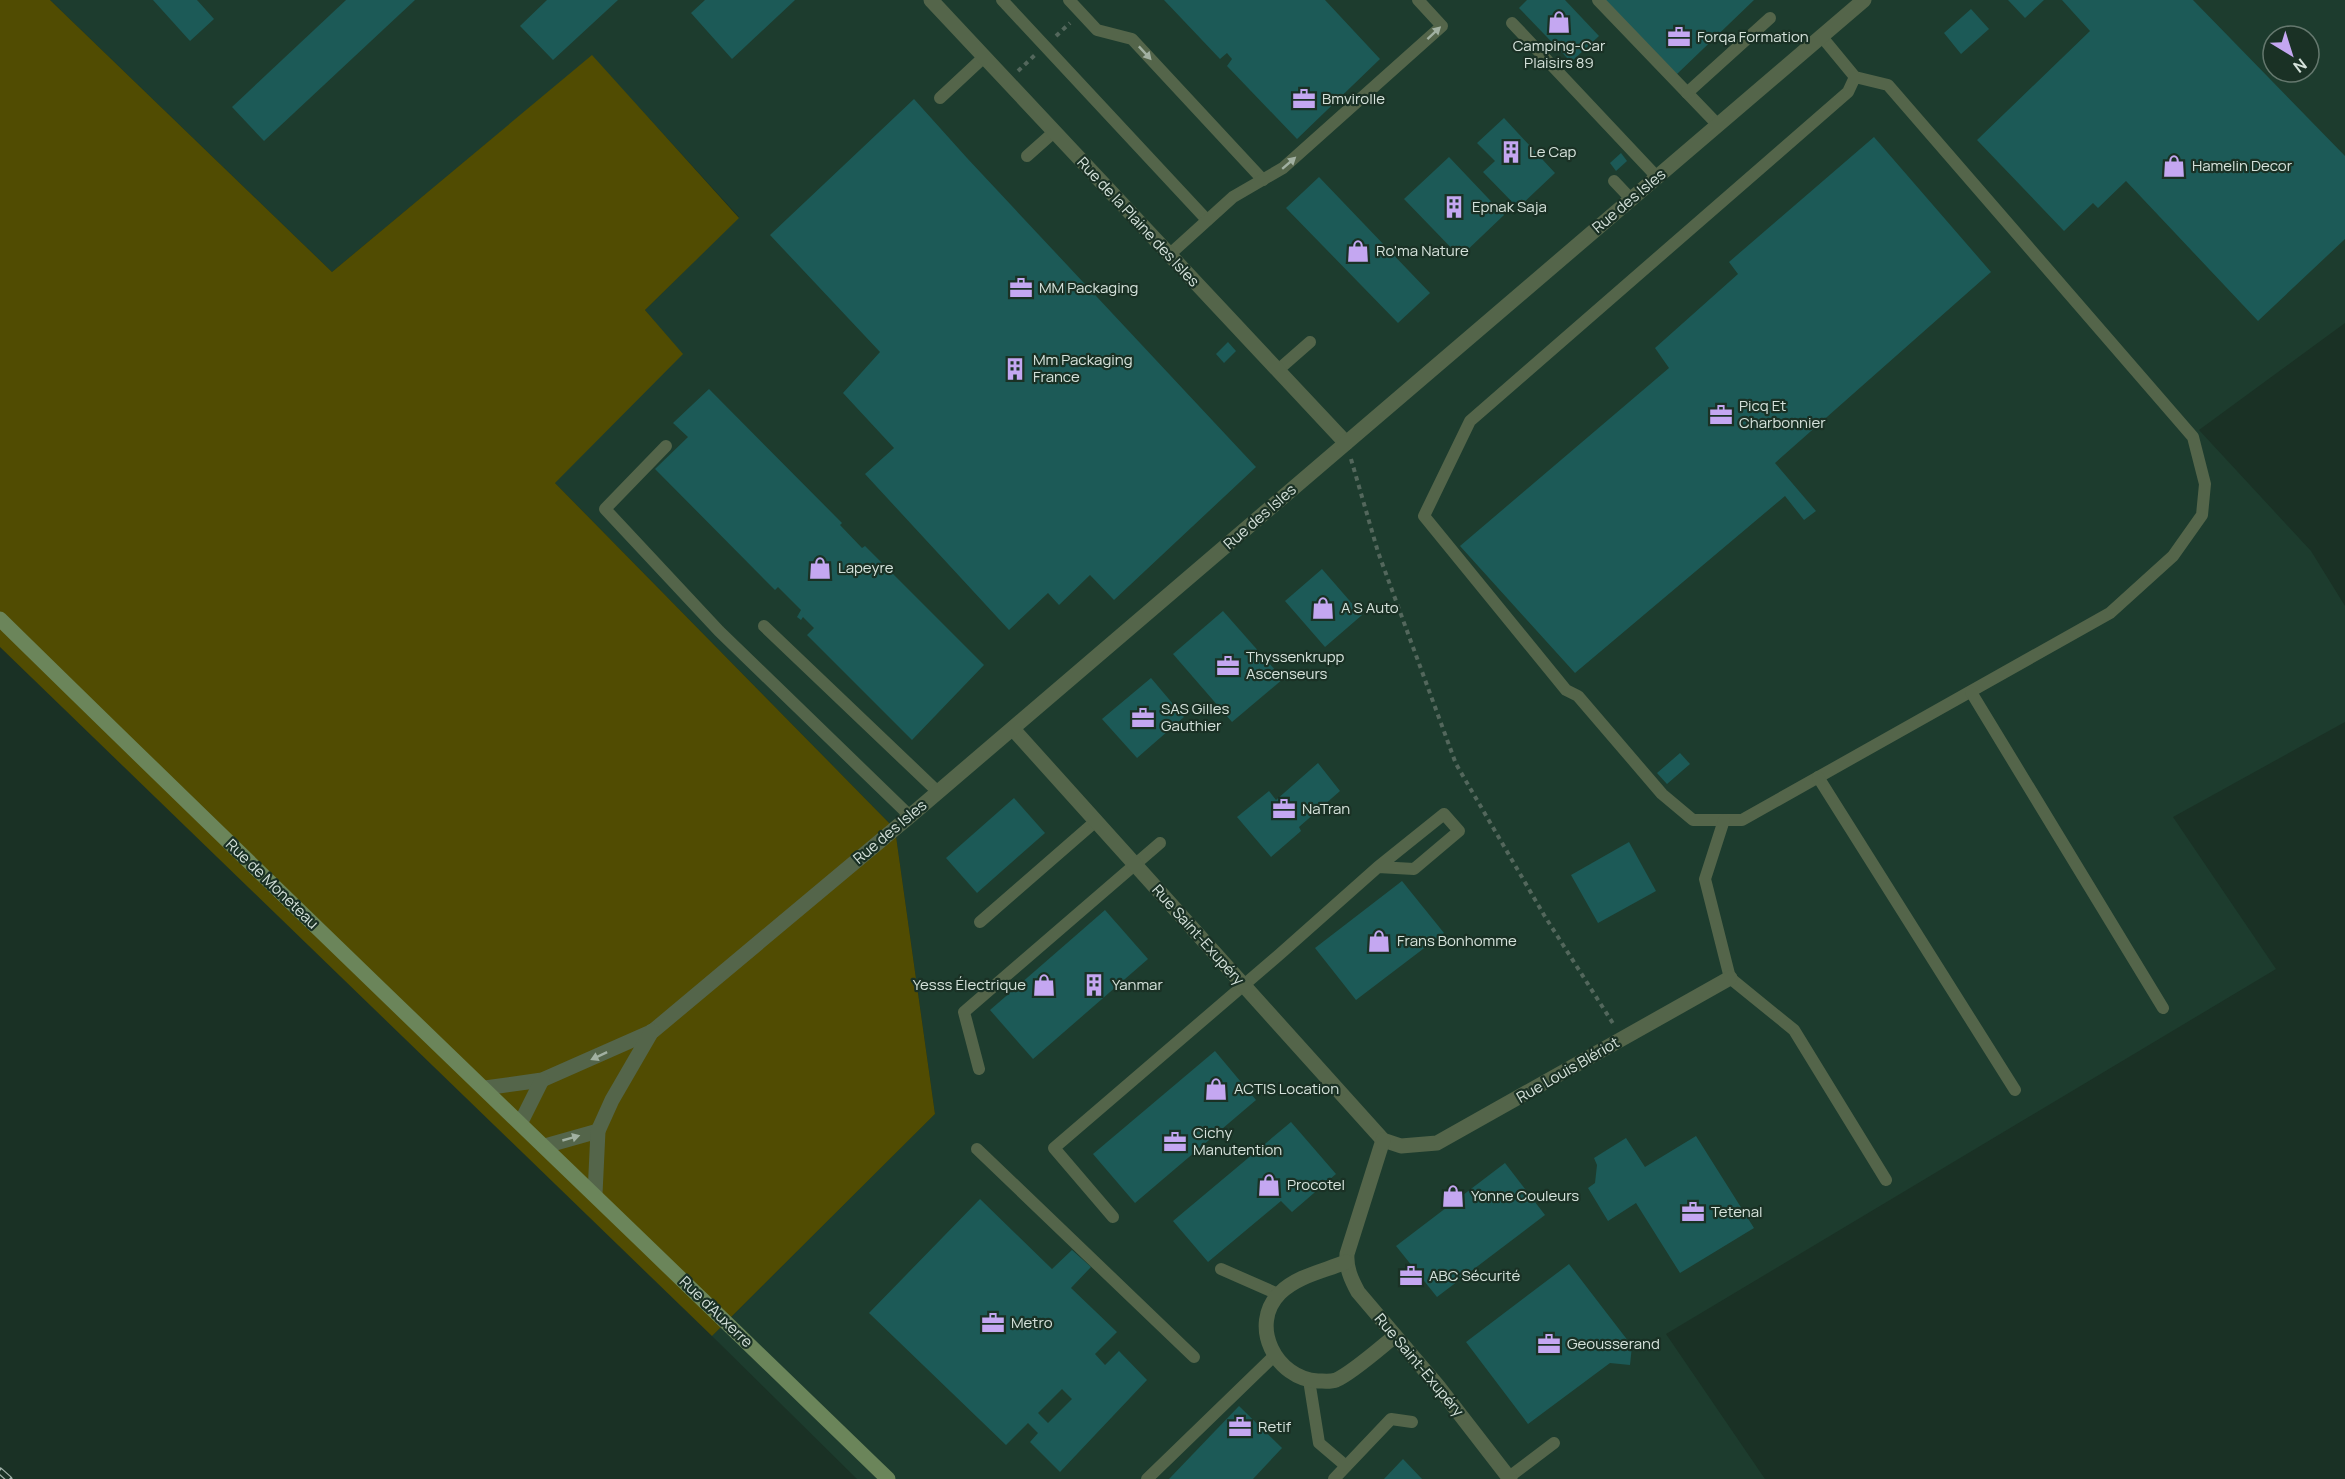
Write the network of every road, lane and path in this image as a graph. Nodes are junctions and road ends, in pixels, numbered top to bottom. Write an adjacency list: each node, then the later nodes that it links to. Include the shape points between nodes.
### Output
1 (931, 0): 10 (street, Rue de la Plaine des Isles)
2 (1002, 0): 21 (lane)
3 (1069, 0): 18 (lane, one-way to 18, via 1097,30 1132,39)
4 (1418, 0): 18 (lane, one-way to 4, via 1283,168 1442,26)
5 (1598, 0): 12 (lane)
6 (1864, 0): 9 (street, Rue des Isles)
7 (1770, 18): 12 (lane)
8 (1512, 23): 17 (lane)
9 (1822, 37): 11 (lane); 14 (street, Rue des Isles)
10 (984, 57): 13 (lane); 15 (street, Rue de la Plaine des Isles)
11 (1855, 77): 29 (lane, via 1888,85 2186,428 2193,437 2205,484 2202,515 2173,556 2110,613); 34 (lane, via 1848,92 1470,421 1424,516 1566,690 1578,696 1662,794 1693,820)
12 (1687, 93): 14 (lane)
13 (940, 98)
14 (1718, 125): 17 (street, Rue des Isles)
15 (1054, 132): 16 (lane); 22 (street, Rue de la Plaine des Isles)
16 (1027, 156)
17 (1657, 177): 20 (street, Rue des Isles)
18 (1263, 180): 21 (lane, via 1233,197)
19 (1614, 181): 20 (lane)
20 (1631, 200): 25 (street, Rue des Isles)
21 (1207, 220): 22 (lane)
22 (1169, 255): 24 (street, Rue de la Plaine des Isles)
23 (1310, 342): 24 (lane)
24 (1278, 370): 25 (street, Rue de la Plaine des Isles)
25 (1346, 443): 30 (street, Rue des Isles); 44 (path, via 1378,552 1456,764 1544,915)
26 (666, 446): 33 (lane, via 605,509 719,631)
27 (0, 619): 47 (main road, Rue de Moneteau)
28 (764, 626): 32 (lane)
29 (1971, 692): 31 (lane); 42 (lane)
30 (1012, 729): 32 (street, Rue des Isles); 35 (street, Rue Saint-Exupéry)
31 (1818, 777): 34 (lane, via 1742,820); 48 (lane)
32 (938, 792): 33 (street, Rue des Isles)
33 (910, 816): 43 (street, Rue des Isles)
34 (1724, 820): 40 (lane, via 1705,879)
35 (1096, 821): 37 (street, Rue Saint-Exupéry); 39 (lane)
36 (1160, 843): 37 (lane)
37 (1136, 865): 41 (street, Rue Saint-Exupéry); 45 (lane, via 964,1012)
38 (1378, 867): 38 (lane, via 1414,869 1459,831 1444,814); 41 (lane)
39 (980, 922)
40 (1731, 978): 44 (street, Rue Louis Blériot); 55 (lane, via 1794,1029)
41 (1244, 985): 51 (street, Rue Saint-Exupéry); 57 (lane, via 1054,1148)
42 (2163, 1008)
43 (652, 1031): 46 (street, Rue des Isles, one-way to 46); 50 (street, Rue des Isles)
44 (1623, 1039): 53 (street, Rue Louis Blériot, via 1437,1143)
45 (979, 1069)
46 (542, 1080): 47 (street, Rue des Isles); 49 (street)
47 (484, 1088): 49 (main road, Rue de Moneteau)
48 (2014, 1090)
49 (520, 1122): 52 (main road, Rue de Moneteau)
50 (597, 1131): 52 (street, one-way to 50); 56 (street, Rue des Isles)
51 (1383, 1140): 53 (street, Rue Saint-Exupéry); 58 (street)
52 (545, 1146): 56 (main road, Rue d'Auxerre)
53 (1401, 1146)
54 (977, 1149): 63 (lane)
55 (1886, 1180)
56 (595, 1194): 69 (main road, Rue d'Auxerre)
57 (1113, 1217)
58 (1346, 1262): 60 (street, via 1293,1282); 61 (street, Rue Saint-Exupéry, via 1358,1292)
59 (1221, 1269): 60 (lane)
60 (1278, 1294): 62 (street, via 1266,1324)
61 (1395, 1336): 64 (street, via 1334,1381); 68 (street, Rue Saint-Exupéry)
62 (1274, 1356): 64 (street, via 1290,1372); 70 (lane)
63 (1194, 1357)
64 (1310, 1380): 67 (lane, via 1319,1443)
65 (1412, 1422): 67 (lane, via 1391,1419)
66 (1554, 1443): 68 (lane)
67 (1346, 1466): 71 (lane)
68 (1509, 1478)
69 (888, 1479)
70 (1147, 1479)
71 (1334, 1479)

